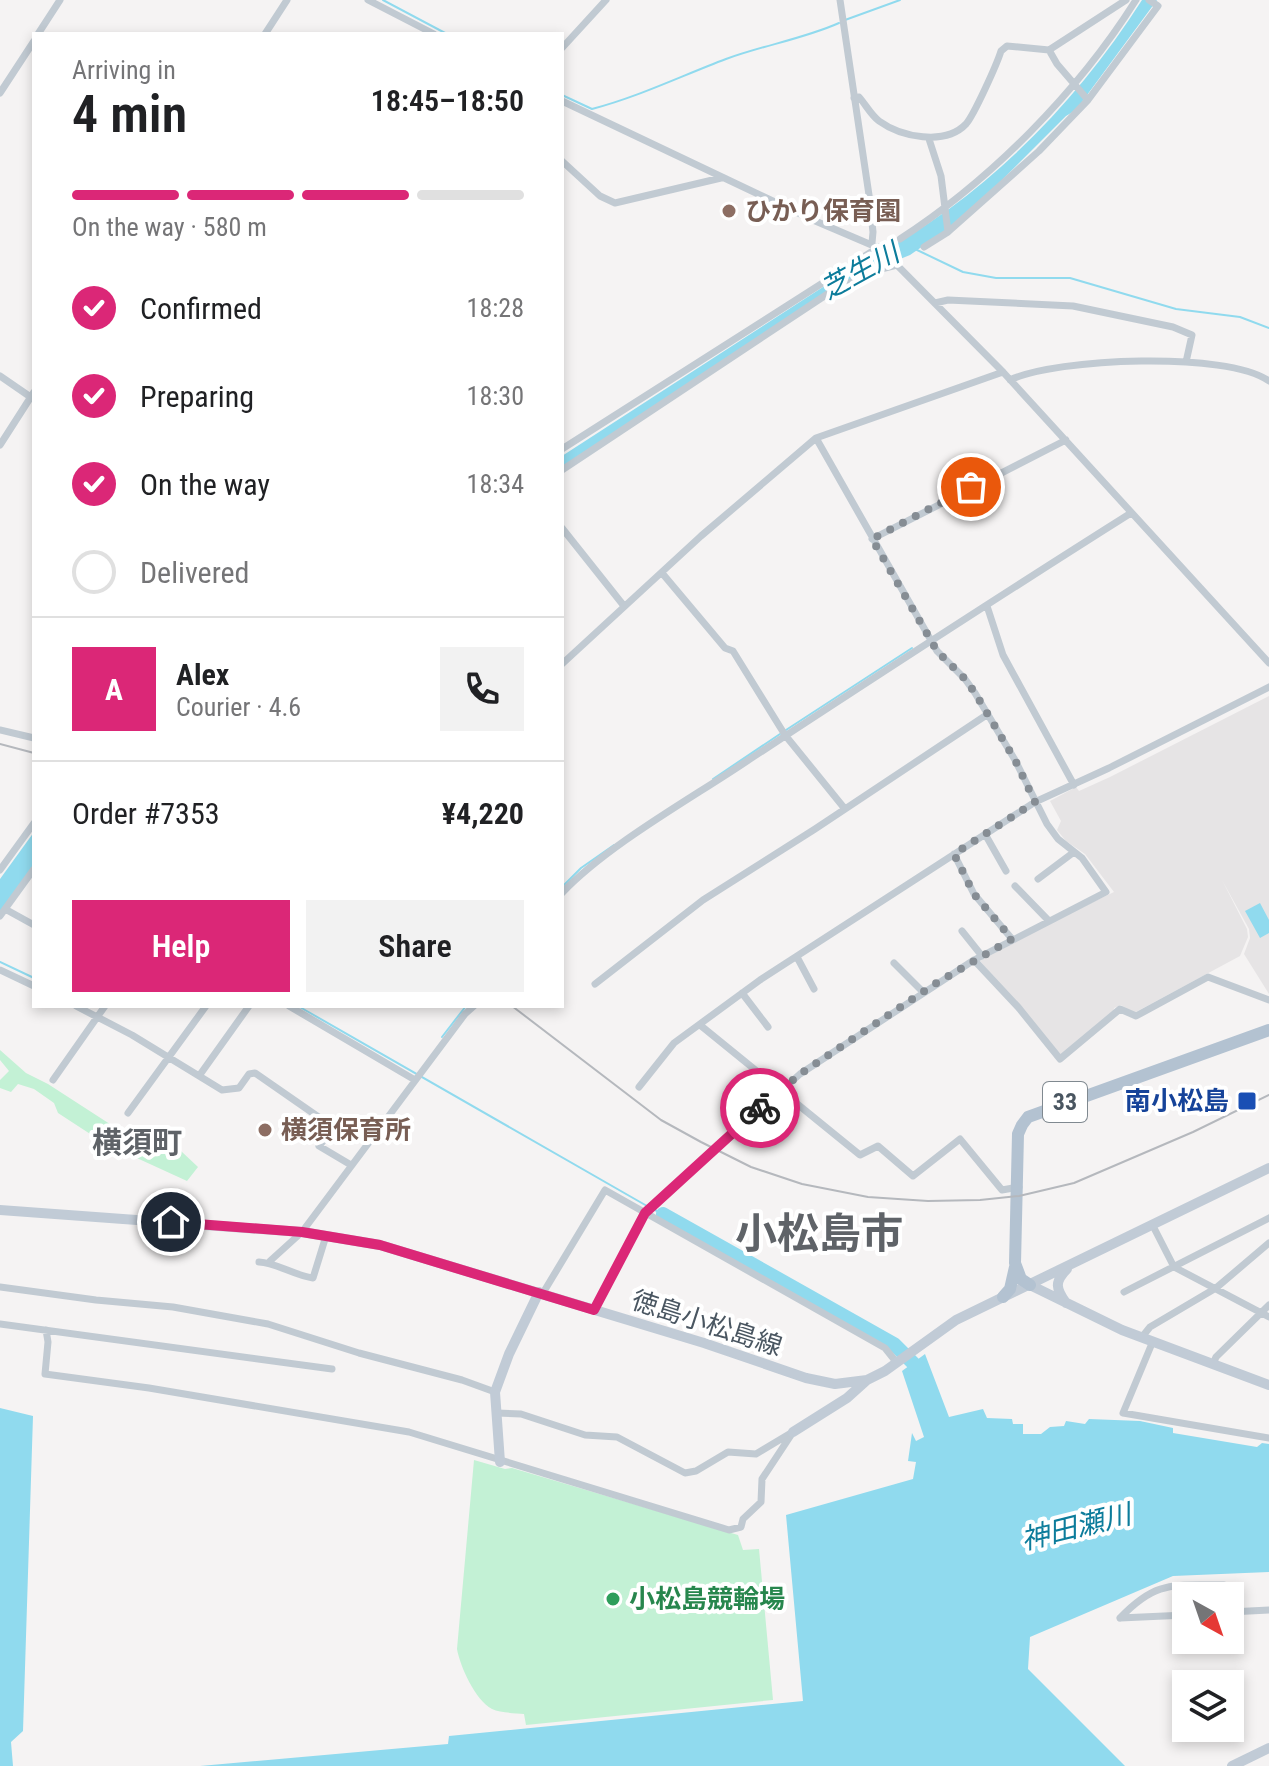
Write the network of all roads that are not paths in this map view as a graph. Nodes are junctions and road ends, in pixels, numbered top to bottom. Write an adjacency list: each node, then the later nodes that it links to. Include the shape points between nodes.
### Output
1 (60, 0): 9 (street)
2 (287, 0): 10 (street)
3 (368, 0): 11 (street)
4 (606, 0): 13 (street)
5 (840, 0): 17 (street)
6 (1126, 0): 14 (street)
7 (1136, 0): 15 (street)
8 (1156, 2): 18 (street)
9 (39, 32)
10 (266, 32)
11 (430, 32)
12 (32, 44): 16 (street)
13 (564, 46)
14 (1049, 50): 15 (street); 20 (street, via 1007,46 965,124)
15 (1075, 83): 18 (street); 23 (street, via 992,169)
16 (0, 93)
17 (854, 98): 20 (street, via 859,97 882,123); 26 (street)
18 (1087, 98): 24 (street, via 1028,161)
19 (564, 102): 22 (street)
20 (929, 139): 23 (street)
21 (564, 163): 22 (street, via 615,203)
22 (723, 178): 26 (street, via 813,220)
23 (944, 209): 24 (street); 25 (street)
24 (948, 230): 27 (street)
25 (900, 239)
26 (876, 242): 28 (street); 40 (street)
27 (924, 247)
28 (896, 264): 29 (street); 41 (street, via 832,291)
29 (935, 303): 30 (street, via 1073,306 1173,327 1192,335); 31 (street)
30 (1186, 362): 33 (street, via 1060,365); 34 (street, via 1243,370)
31 (1003, 372): 33 (street); 37 (street)
32 (0, 376): 35 (street)
33 (1010, 380): 38 (street)
34 (1269, 381)
35 (32, 395)
36 (32, 397): 39 (street)
37 (816, 438): 44 (street); 45 (street)
38 (1066, 440): 42 (street); 44 (street)
39 (0, 445)
40 (564, 448)
41 (564, 469)
42 (1131, 513): 47 (street); 50 (street)
43 (564, 531): 46 (street)
44 (872, 539): 48 (street)
45 (662, 573): 46 (street); 54 (street, via 733,651)
46 (624, 606): 49 (street)
47 (987, 606): 48 (street); 56 (street, via 1003,655)
48 (931, 640): 52 (street); 54 (street)
49 (564, 662)
50 (1269, 663)
51 (1269, 687): 56 (street)
52 (988, 714): 57 (street); 58 (street)
53 (0, 730): 55 (street)
54 (784, 733): 58 (street); 68 (street)
55 (32, 738)
56 (1074, 785): 57 (street)
57 (1035, 802): 60 (street); 61 (street, via 1058,839)
58 (845, 809): 78 (street, via 703,900)
59 (32, 826): 63 (street)
60 (985, 834): 62 (street); 64 (street)
61 (1074, 852): 65 (street); 70 (street, via 1106,892)
62 (954, 854): 73 (street, via 974,894); 74 (street)
63 (0, 870)
64 (1006, 871)
65 (1038, 879)
66 (31, 880): 69 (street)
67 (1015, 886): 70 (street)
68 (564, 891)
69 (2, 912): 71 (street)
70 (1048, 920): 73 (street)
71 (32, 924)
72 (962, 931): 75 (street)
73 (1012, 939): 75 (street)
74 (797, 957): 80 (street); 82 (street)
75 (978, 958): 81 (street); 83 (street, via 1060,1059 1120,1009 1136,1016 1208,977)
76 (894, 963): 81 (street)
77 (0, 970): 79 (street)
78 (595, 984)
79 (32, 985)
80 (814, 989)
81 (923, 992): 99 (street)
82 (742, 993): 91 (street); 92 (street)
83 (1269, 1000)
84 (80, 1008): 90 (street)
85 (104, 1008): 90 (street)
86 (205, 1008): 94 (street)
87 (248, 1008): 95 (street)
88 (293, 1008): 96 (street)
89 (472, 1008): 96 (street)
90 (97, 1017): 94 (street); 97 (street)
91 (700, 1025): 98 (street, via 674,1043); 99 (street)
92 (768, 1027)
93 (1269, 1030): 103 (main road, 33, via 1028,1117 1018,1134)
94 (169, 1057): 95 (street); 100 (street)
95 (199, 1076): 101 (street, via 229,1091 255,1073 330,1125 332,1130 319,1146)
96 (417, 1077): 101 (street)
97 (53, 1080)
98 (639, 1087)
99 (780, 1090): 103 (street, via 860,1155 878,1146 910,1176 960,1139 1002,1190); 105 (street)
100 (128, 1113)
101 (351, 1165): 108 (street)
102 (1269, 1168): 107 (main road, 徳島小松島線)
103 (1019, 1187): 113 (main road, 33)
104 (0, 1210): 108 (main road, 徳島小松島線)
105 (647, 1212): 120 (street, via 605,1190); 124 (street); 129 (street, via 885,1348)
106 (1269, 1218): 115 (street)
107 (1152, 1224): 114 (main road, 徳島小松島線); 115 (street)
108 (302, 1232): 109 (main road, 徳島小松島線); 111 (street)
109 (326, 1236): 111 (street, via 313,1278); 120 (main road, 徳島小松島線, via 380,1245)
110 (1269, 1243): 118 (street)
111 (270, 1261): 112 (street)
112 (259, 1262)
113 (1015, 1263): 116 (main road, via 1021,1279); 121 (main road, 33, via 1014,1280)
114 (1071, 1265): 116 (main road, 徳島小松島線); 122 (main road, via 1057,1282)
115 (1174, 1267): 118 (street); 119 (street)
116 (1030, 1285): 121 (main road, 徳島小松島線); 122 (main road)
117 (0, 1287): 134 (street, via 268,1324)
118 (1216, 1288): 125 (street); 128 (street, via 1150,1327)
119 (1124, 1292)
120 (541, 1293): 124 (main road, 徳島小松島線); 134 (main road)
121 (1003, 1297): 129 (main road, 徳島小松島線, via 956,1320)
122 (1066, 1303): 128 (main road)
123 (1269, 1305): 125 (street)
124 (594, 1310): 132 (main road, 徳島小松島線, via 806,1378 835,1384)
125 (1265, 1315): 130 (street)
126 (0, 1324): 127 (street)
127 (46, 1330): 131 (street); 138 (street, via 45,1374 380,1426)
128 (1148, 1339): 130 (main road); 137 (street, via 1123,1413)
129 (898, 1362): 132 (main road, 徳島小松島線)
130 (1213, 1364): 133 (main road)
131 (332, 1369)
132 (867, 1380): 136 (main road)
133 (1268, 1382)
134 (495, 1392): 135 (main road)
135 (497, 1413): 136 (street, via 521,1414 585,1435 617,1437 685,1473 728,1452 756,1454); 138 (main road)
136 (793, 1432): 138 (street, via 762,1479 761,1502 741,1527 729,1530)
137 (1269, 1438)
138 (500, 1462)
139 (1172, 1586): 142 (street, via 1149,1592 1120,1618)
140 (1269, 1610): 141 (street)
141 (1244, 1611)
142 (1172, 1616)
143 (1269, 1748): 144 (main road)
144 (1232, 1766)

